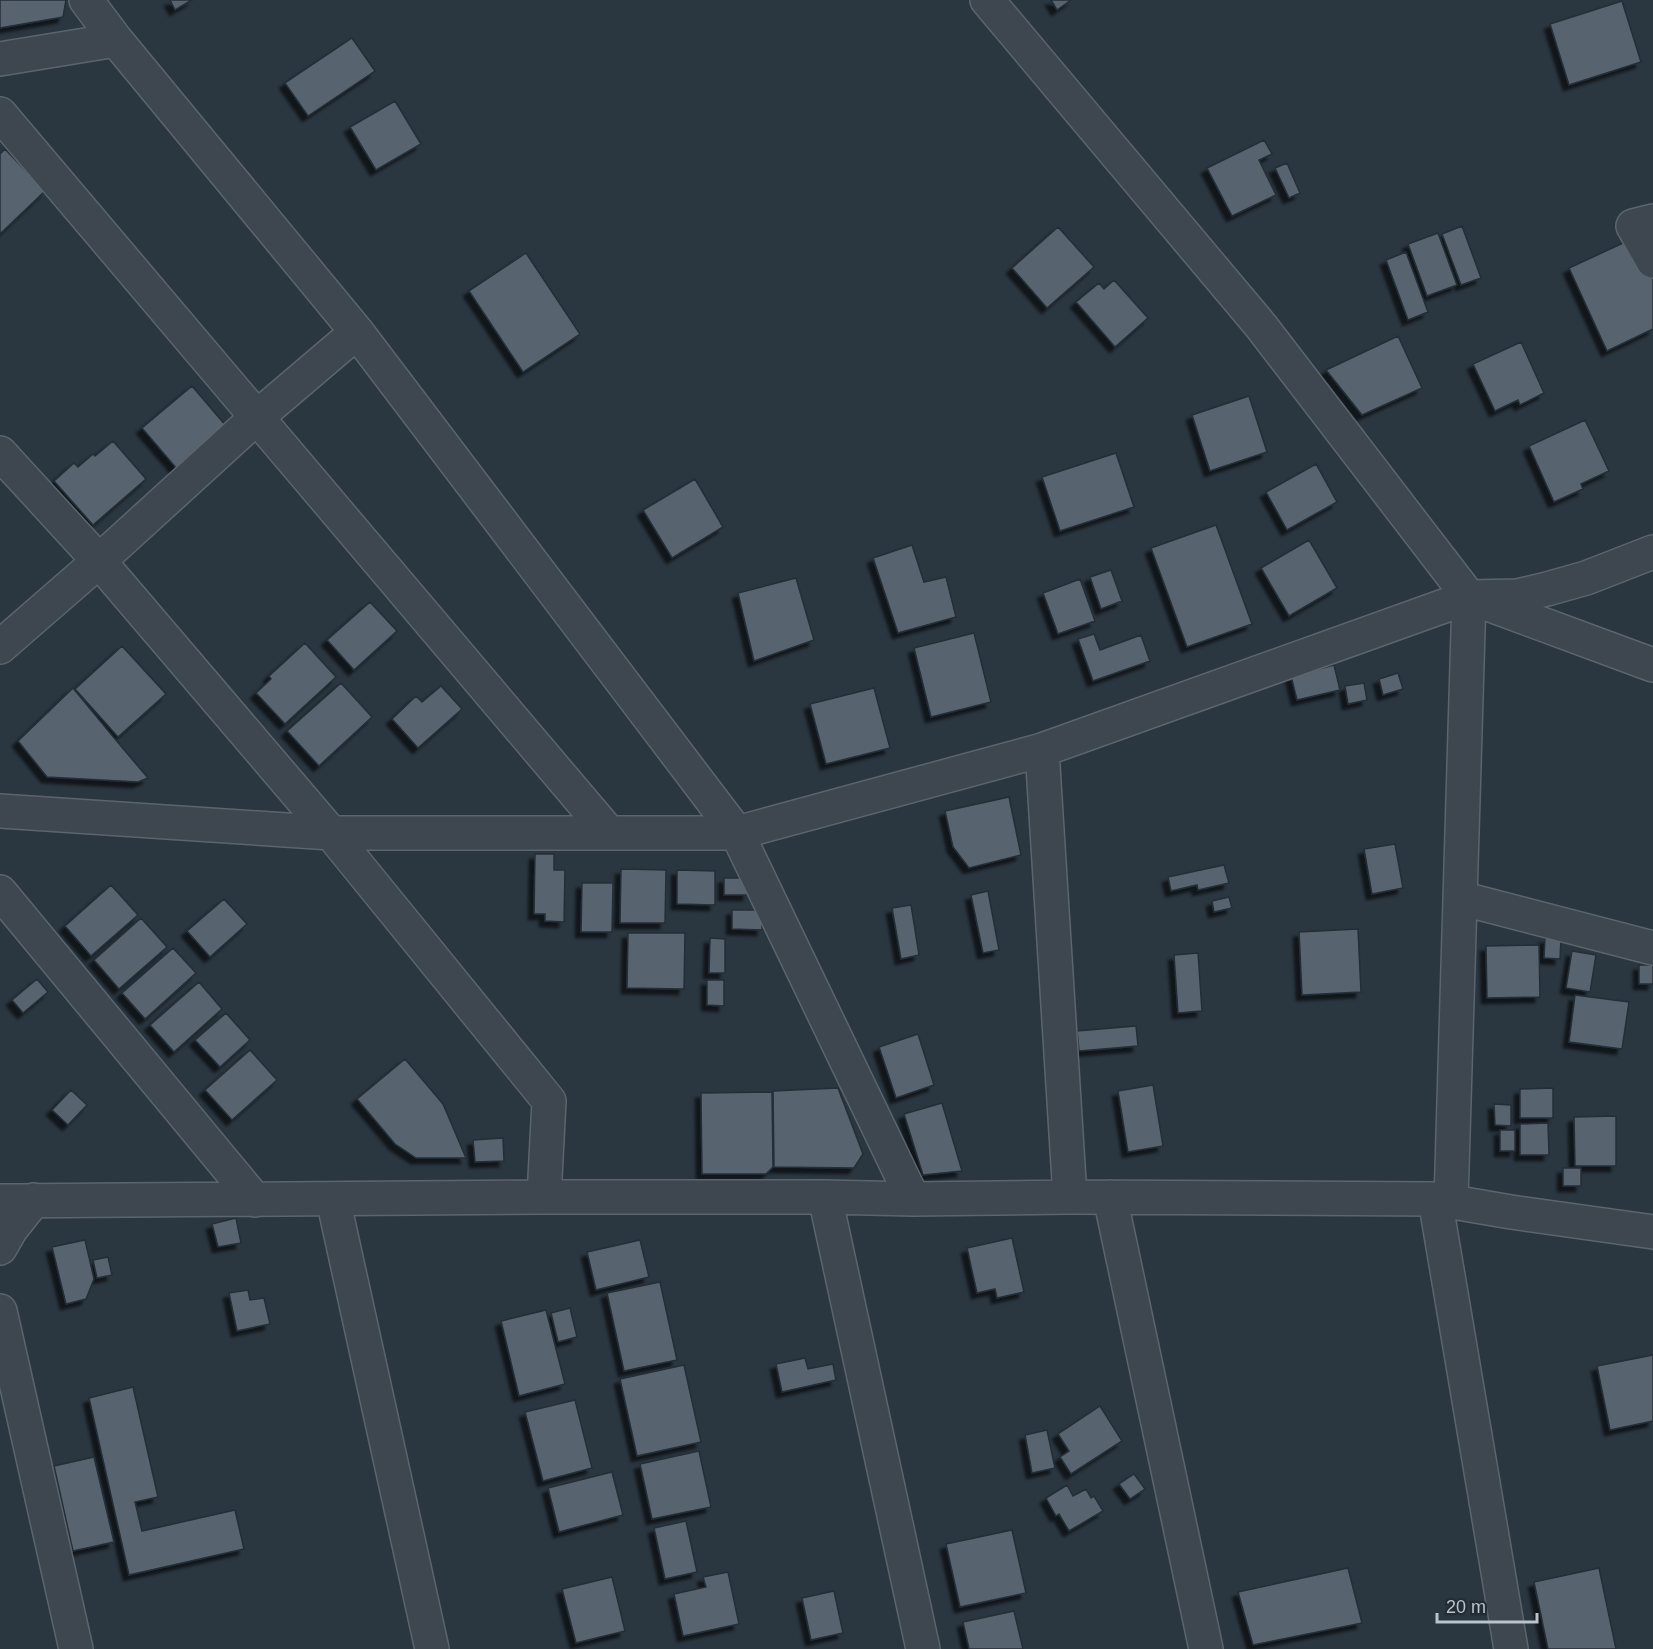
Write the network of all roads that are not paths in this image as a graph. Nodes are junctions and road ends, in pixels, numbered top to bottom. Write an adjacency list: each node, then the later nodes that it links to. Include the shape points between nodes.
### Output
1 (86, 0): 3 (street)
2 (987, 0): 13 (street, via 1261,326)
3 (116, 40): 4 (street); 8 (street)
4 (0, 59)
5 (0, 114): 9 (street)
6 (1653, 221): 7 (street, via 1633,226)
7 (1653, 261)
8 (357, 332): 9 (street); 19 (street)
9 (256, 418): 12 (street); 18 (street)
10 (0, 453): 12 (street)
11 (1653, 552): 13 (street, via 1547,589 1517,596)
12 (99, 561): 14 (street); 20 (street)
13 (1469, 597): 15 (street); 16 (street); 22 (street)
14 (0, 648)
15 (1653, 665)
16 (1042, 750): 19 (street); 26 (street)
17 (0, 811): 20 (street)
18 (609, 833): 19 (street); 20 (street)
19 (737, 833): 29 (street)
20 (331, 834): 24 (street, via 549,1101)
21 (0, 892): 31 (street)
22 (1460, 898): 23 (street); 33 (street)
23 (1653, 948)
24 (544, 1197): 25 (street); 28 (street)
25 (825, 1197): 29 (street); 39 (street)
26 (1070, 1197): 27 (street); 29 (street)
27 (1110, 1197): 33 (street); 40 (street)
28 (333, 1199): 31 (street); 38 (street)
29 (913, 1199)
30 (34, 1200): 31 (street); 32 (street); 35 (street)
31 (255, 1200)
32 (0, 1201)
33 (1443, 1201): 34 (street); 41 (street)
34 (1653, 1232)
35 (0, 1248)
36 (0, 1311): 37 (street)
37 (76, 1649)
38 (432, 1649)
39 (923, 1649)
40 (1206, 1649)
41 (1511, 1649)

